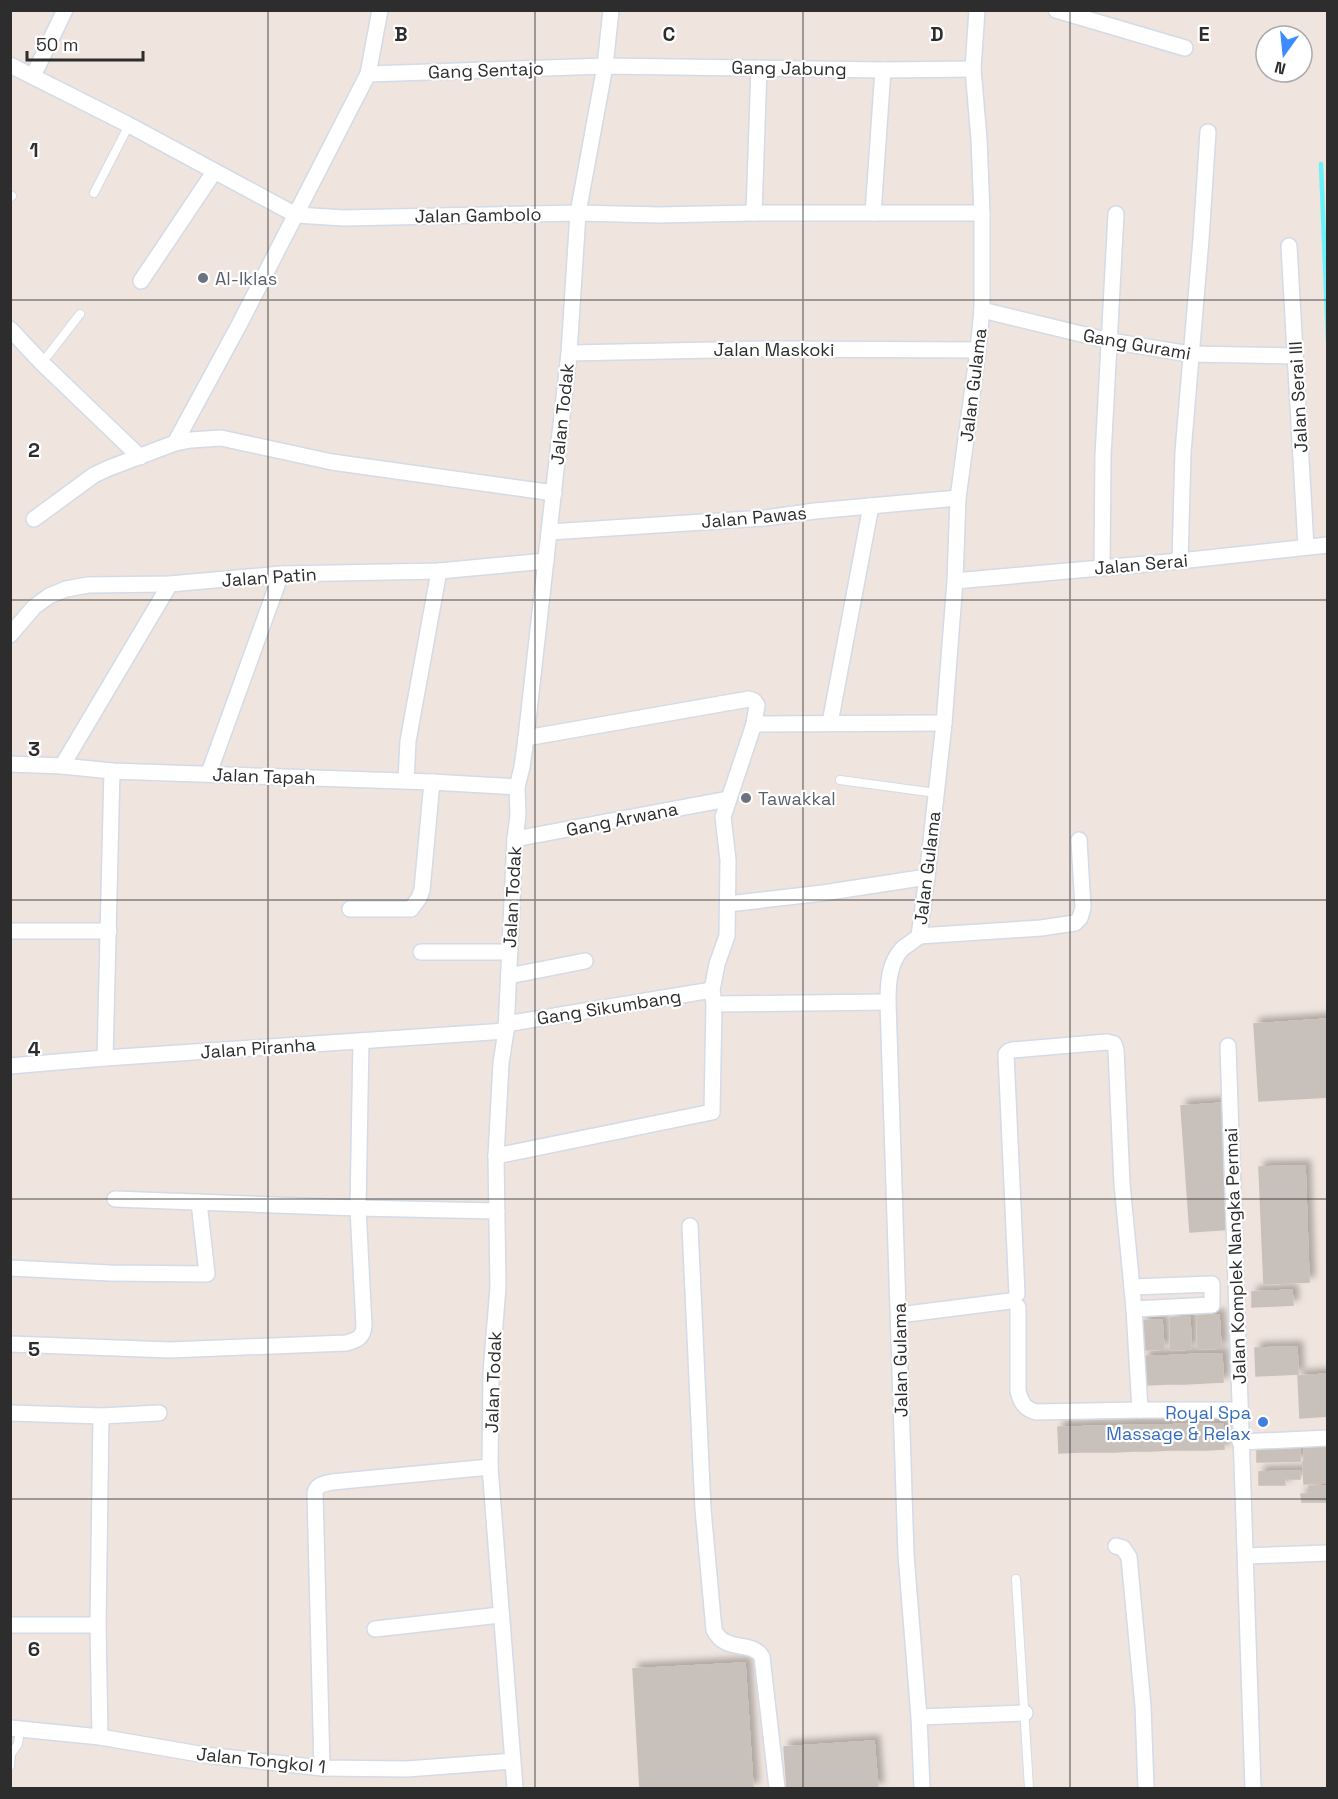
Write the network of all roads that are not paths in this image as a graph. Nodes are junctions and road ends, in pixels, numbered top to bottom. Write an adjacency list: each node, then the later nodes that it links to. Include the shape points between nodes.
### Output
1 (65, 10): 13 (street)
2 (380, 10): 12 (street)
3 (611, 10): 8 (street, Jalan Todak)
4 (977, 10): 10 (street, Jalan Gulama)
5 (1056, 10): 6 (street)
6 (1185, 48)
7 (10, 65): 13 (street, Jalan Gambolo)
8 (605, 66): 9 (street, Gang Jabung); 12 (street, Gang Sentajo); 18 (street, Jalan Todak)
9 (759, 68): 11 (street, Gang Jabung); 19 (street)
10 (974, 69): 11 (street, Gang Jabung); 21 (street, Jalan Gulama)
11 (883, 70): 20 (street)
12 (368, 74): 23 (street)
13 (33, 76): 14 (street, Jalan Gambolo)
14 (129, 124): 16 (street, Jalan Gambolo); 17 (lane)
15 (1208, 132): 32 (street)
16 (214, 172): 23 (street, Jalan Gambolo); 25 (street)
17 (94, 193)
18 (578, 213): 19 (street, Jalan Gambolo); 23 (street, Jalan Gambolo, via 344,218); 31 (street, Jalan Todak)
19 (754, 213): 20 (street, Jalan Gambolo)
20 (873, 213): 21 (street, Jalan Gambolo)
21 (982, 213): 26 (street, Jalan Gulama)
22 (1116, 214): 29 (street)
23 (296, 215): 35 (street)
24 (1289, 246): 33 (street, Jalan Serai III)
25 (141, 281)
26 (982, 310): 29 (street, Gang Gurami); 30 (street, Jalan Gulama)
27 (80, 314): 34 (lane)
28 (10, 329): 34 (street)
29 (1110, 341): 32 (street, Gang Gurami); 46 (street)
30 (978, 350): 31 (street, Jalan Maskoki); 38 (street, Jalan Gulama)
31 (569, 353): 37 (street, Jalan Todak)
32 (1190, 354): 33 (street, Gang Gurami); 45 (street)
33 (1295, 356): 43 (street, Jalan Serai III)
34 (42, 363): 36 (street)
35 (175, 444): 36 (street); 37 (street, via 221,438 332,462)
36 (140, 457): 40 (street, via 94,476)
37 (554, 493): 41 (street, Jalan Todak)
38 (958, 498): 39 (street, Jalan Pawas); 49 (street, Jalan Gulama)
39 (871, 506): 41 (street, Jalan Pawas, via 765,518); 52 (street)
40 (34, 519)
41 (550, 532): 44 (street, Jalan Todak)
42 (1328, 545): 43 (street, Jalan Serai)
43 (1306, 548): 45 (street, Jalan Serai)
44 (546, 561): 47 (street, Jalan Patin); 55 (street, Jalan Todak)
45 (1180, 561): 46 (street, Jalan Serai)
46 (1102, 567): 49 (street, Jalan Serai)
47 (440, 571): 48 (street, Jalan Patin); 61 (street, via 408,741)
48 (281, 574): 50 (street, Jalan Patin); 59 (street)
49 (955, 581): 53 (street, Jalan Gulama)
50 (170, 584): 51 (street, Jalan Patin, via 66,589 34,607); 57 (street)
51 (10, 635)
52 (830, 723): 53 (street); 54 (street)
53 (944, 723): 64 (street, Jalan Gulama)
54 (754, 724): 55 (street, via 757,705 749,699); 65 (street)
55 (526, 738): 63 (street, Jalan Todak)
56 (10, 764): 57 (street, Jalan Tapah)
57 (62, 766): 58 (street, Jalan Tapah)
58 (112, 771): 59 (street, Jalan Tapah); 72 (street)
59 (209, 773): 61 (street, Jalan Tapah)
60 (840, 780): 64 (lane)
61 (406, 781): 62 (street, Jalan Tapah)
62 (432, 782): 63 (street, Jalan Tapah); 70 (street, via 419,898 411,909)
63 (517, 787): 66 (street, Jalan Todak)
64 (936, 793): 68 (street, Jalan Gulama)
65 (729, 799): 66 (street, Gang Arwana); 69 (street, via 723,817)
66 (515, 839): 74 (street, Jalan Todak)
67 (1079, 840): 73 (street, via 1083,908 1075,923)
68 (927, 876): 69 (street); 73 (street, Jalan Gulama)
69 (728, 904): 78 (street, via 727,936 717,964)
70 (350, 909)
71 (10, 931): 72 (street)
72 (109, 931): 83 (street)
73 (918, 936): 79 (street, Jalan Gulama, via 896,959 888,978)
74 (510, 951): 75 (street); 77 (street, Jalan Todak)
75 (421, 952)
76 (585, 961): 77 (street)
77 (509, 976): 80 (street, Jalan Todak)
78 (713, 997): 79 (street, Gang Sikumbang); 80 (street, Gang Sikumbang); 85 (street, via 712,1112)
79 (888, 1002): 96 (street, Jalan Gulama)
80 (506, 1027): 81 (street, Jalan Piranha); 85 (street, Jalan Todak)
81 (361, 1041): 83 (street, Jalan Piranha); 88 (street)
82 (1228, 1046): 104 (street, Jalan Komplek Nangka Permai)
83 (105, 1058): 84 (street, Jalan Piranha)
84 (10, 1066)
85 (496, 1156): 89 (street, Jalan Todak)
86 (115, 1199): 87 (street)
87 (199, 1202): 88 (street); 92 (street, via 207,1274)
88 (358, 1208): 89 (street); 97 (street, via 364,1326 357,1340 170,1350)
89 (497, 1211): 105 (street, Jalan Todak, via 498,1287 491,1373)
90 (690, 1226): 122 (street, via 703,1509 714,1630 725,1643 756,1650 762,1657)
91 (10, 1260): 92 (street)
92 (11, 1268)
93 (1132, 1287): 94 (street, via 1114,1044 1012,1050 1005,1054); 95 (street); 95 (street, via 1212,1284 1212,1305)
94 (1015, 1301): 96 (street); 98 (street, via 1018,1391 1027,1409 1036,1413)
95 (1134, 1309): 98 (street)
96 (899, 1315): 115 (street, Jalan Gulama, via 906,1555)
97 (10, 1344)
98 (1140, 1410): 99 (street)
99 (1231, 1410)
100 (10, 1413): 102 (street)
101 (159, 1413): 102 (street)
102 (101, 1416): 112 (street)
103 (1328, 1438): 104 (street)
104 (1240, 1442): 108 (street, Jalan Komplek Nangka Permai)
105 (490, 1467): 110 (street, Jalan Todak); 120 (street, via 332,1482 316,1489)
106 (1116, 1546): 125 (street, via 1129,1557 1143,1706)
107 (1328, 1553): 108 (street)
108 (1246, 1556): 126 (street, Jalan Komplek Nangka Permai)
109 (1017, 1579): 114 (lane)
110 (500, 1615): 113 (street); 118 (street, Jalan Todak)
111 (10, 1625): 112 (street)
112 (99, 1625): 117 (street)
113 (375, 1629)
114 (1025, 1713): 115 (street); 124 (lane)
115 (919, 1717): 123 (street, Jalan Gulama)
116 (15, 1728): 117 (street, Jalan Tongkol 1); 119 (lane, via 18,1744 11,1754)
117 (100, 1737): 120 (street, Jalan Tongkol 1, via 205,1755)
118 (512, 1761): 120 (street, Jalan Tongkol 1, via 407,1769); 121 (street, Jalan Todak)
119 (10, 1766)
120 (322, 1768)
121 (514, 1788)
122 (777, 1788)
123 (922, 1788)
124 (1029, 1788)
125 (1146, 1788)
126 (1253, 1788)

